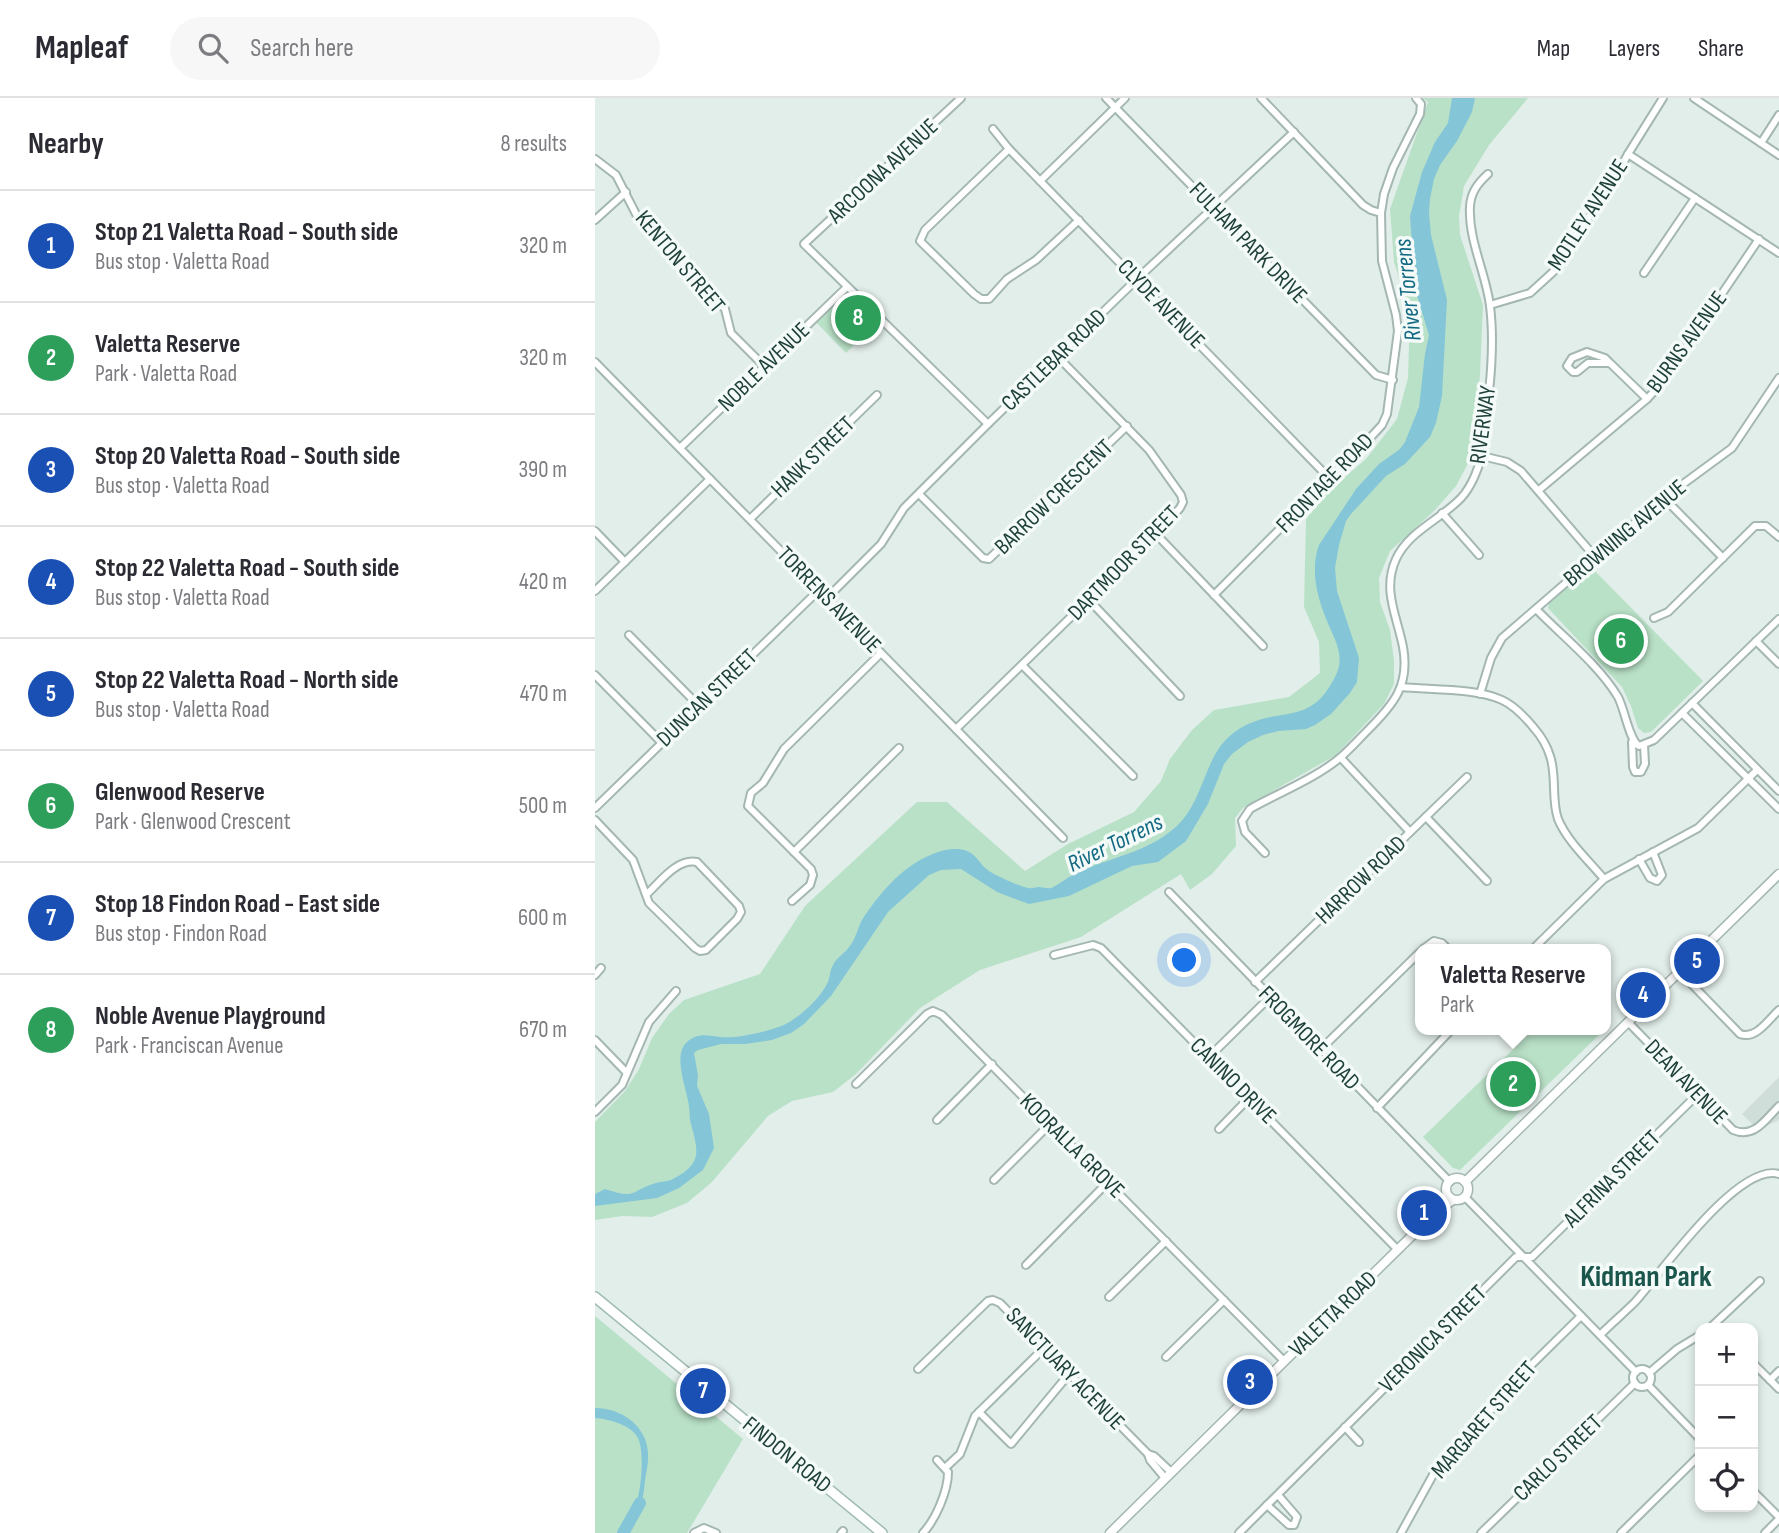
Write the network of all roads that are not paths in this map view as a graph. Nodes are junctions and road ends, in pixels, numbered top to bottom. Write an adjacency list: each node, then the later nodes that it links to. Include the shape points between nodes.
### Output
1 (1106, 98): 8 (street, FULHAM PARK DRIVE)
2 (1125, 98): 8 (street)
3 (1261, 98): 11 (street)
4 (1416, 98): 22 (street, FRONTAGE ROAD, via 1422,108 1393,168)
5 (1663, 98): 14 (street, MOTLEY AVENUE)
6 (1694, 98): 12 (street)
7 (960, 99): 29 (street, ARCOONA AVENUE, via 804,244)
8 (1115, 107): 18 (street); 21 (street, FULHAM PARK DRIVE)
9 (1779, 115): 12 (street)
10 (993, 129): 13 (street, CLYDE AVENUE)
11 (1294, 132): 21 (street, CASTLEBAR ROAD); 22 (street, via 1363,205)
12 (1761, 143): 15 (street)
13 (1009, 149): 18 (street, CLYDE AVENUE); 24 (street, via 925,230 921,241 974,294 989,299)
14 (1628, 154): 20 (street); 30 (street, MOTLEY AVENUE, via 1553,272 1530,293)
15 (1779, 155)
16 (595, 159): 19 (street, KENTON STREET, via 617,175)
17 (1488, 174): 30 (street, RIVERWAY, via 1473,189 1470,221)
18 (1039, 181): 24 (street, CLYDE AVENUE)
19 (626, 192): 23 (street); 34 (street, KENTON STREET, via 638,218 725,309 731,333)
20 (1695, 198): 25 (street); 27 (street)
21 (1214, 207): 28 (street, CASTLEBAR ROAD); 36 (street, FULHAM PARK DRIVE, via 1376,375)
22 (1381, 212): 36 (street, FRONTAGE ROAD, via 1382,261 1398,331)
23 (595, 220)
24 (1079, 220): 28 (street, CLYDE AVENUE)
25 (1759, 239): 26 (street); 38 (street, BURNS AVENUE)
26 (1779, 253)
27 (1644, 273)
28 (1137, 279): 31 (street, CASTLEBAR ROAD); 44 (street, CLYDE AVENUE)
29 (847, 287): 34 (street, NOBLE AVENUE); 39 (street)
30 (1490, 305): 42 (street, RIVERWAY, via 1492,358)
31 (1058, 357): 39 (street, CASTLEBAR ROAD); 40 (street, DARTMOOR STREET)
32 (595, 362): 41 (street, TORRENS AVENUE)
33 (1609, 363): 33 (street, via 1588,363 1577,372 1567,366 1572,358 1587,352); 38 (street)
34 (764, 366): 41 (street, NOBLE AVENUE)
35 (1779, 378): 47 (street, BROWNING AVENUE, via 1732,448)
36 (1393, 380): 44 (street, FRONTAGE ROAD, via 1382,425)
37 (877, 395): 49 (street, HANK STREET)
38 (1647, 399): 45 (street, BURNS AVENUE)
39 (988, 424): 46 (street, CASTLEBAR ROAD)
40 (1127, 426): 46 (street, BARROW CRESCENT, via 989,559); 51 (street, DARTMOOR STREET, via 1183,502)
41 (680, 448): 43 (street, TORRENS AVENUE)
42 (1482, 456): 45 (street, via 1507,462); 48 (street, RIVERWAY, via 1468,489)
43 (710, 479): 49 (street, TORRENS AVENUE); 56 (street)
44 (1329, 479): 59 (street, FRONTAGE ROAD)
45 (1539, 490): 54 (street)
46 (919, 494): 60 (street, CASTLEBAR ROAD, via 881,544)
47 (1664, 498): 54 (street, BROWNING AVENUE); 55 (street)
48 (1442, 513): 53 (street); 72 (street, RIVERWAY, via 1408,541 1390,572 1388,590 1406,665)
49 (750, 519): 57 (street, TORRENS AVENUE)
50 (595, 531): 56 (street)
51 (1156, 534): 59 (street); 61 (street, DARTMOOR STREET)
52 (1779, 537): 55 (street, via 1766,526 1755,526)
53 (1479, 555)
54 (1595, 557): 62 (street, BROWNING AVENUE)
55 (1723, 558): 63 (street, via 1668,612)
56 (625, 562): 58 (street)
57 (819, 590): 60 (street, TORRENS AVENUE); 76 (street, DUNCAN STREET)
58 (595, 591)
59 (1214, 595): 67 (street)
60 (827, 598): 68 (street, TORRENS AVENUE)
61 (1090, 601): 70 (street, DARTMOOR STREET); 74 (street)
62 (1536, 609): 73 (street, BROWNING AVENUE, via 1502,638); 79 (street, via 1613,689)
63 (1654, 618)
64 (1779, 619): 66 (street)
65 (629, 635): 76 (street)
66 (1756, 641): 69 (street); 75 (street)
67 (1263, 646)
68 (881, 653): 78 (street, TORRENS AVENUE); 95 (street, via 784,749 763,783 751,793 748,806)
69 (1779, 664)
70 (1023, 666): 78 (street, DARTMOOR STREET); 85 (street)
71 (595, 675): 80 (street)
72 (1401, 687): 73 (street); 83 (street, RIVERWAY, via 1387,711)
73 (1480, 694): 100 (street, via 1514,708 1540,736 1554,773 1559,821)
74 (1180, 696)
75 (1692, 703): 77 (street); 84 (street)
76 (699, 706): 80 (street, DUNCAN STREET)
77 (1682, 713): 81 (street); 87 (street)
78 (956, 729): 94 (street, TORRENS AVENUE)
79 (1632, 740): 81 (street); 81 (street, via 1633,766 1638,772 1644,767)
80 (661, 742): 89 (street, DUNCAN STREET)
81 (1644, 745)
82 (899, 748): 95 (street)
83 (1341, 758): 93 (street); 97 (street, RIVERWAY, via 1244,814 1245,832)
84 (1757, 770): 87 (street); 88 (street)
85 (1133, 776)
86 (1467, 777): 91 (street, HARROW ROAD)
87 (1749, 779): 90 (street); 96 (street, via 1699,828)
88 (1779, 791)
89 (595, 808)
90 (1779, 810)
91 (1426, 817): 93 (street, HARROW ROAD); 101 (street)
92 (595, 820): 103 (street, via 633,860)
93 (1411, 832): 111 (street, HARROW ROAD)
94 (1063, 838)
95 (794, 852): 104 (street, via 813,875 810,885)
96 (1653, 852): 98 (street); 98 (street, via 1662,875 1657,881 1650,878)
97 (1265, 853)
98 (1639, 859): 100 (street)
99 (1779, 874): 109 (street)
100 (1604, 878): 105 (street)
101 (1487, 881)
102 (1169, 892): 111 (street, FROGMORE ROAD)
103 (647, 894): 103 (street, via 689,860 697,862 741,912 700,951 649,902)
104 (792, 901)
105 (1538, 944)
106 (1054, 955): 119 (street, CANINO DRIVE, via 1093,945 1101,948)
107 (1415, 956): 118 (street)
108 (601, 968): 110 (street)
109 (1680, 972): 114 (street, via 1747,1037); 115 (street)
110 (595, 975)
111 (1255, 982): 113 (street, FROGMORE ROAD)
112 (676, 991): 121 (street, via 649,1022)
113 (1269, 998): 118 (street, FROGMORE ROAD); 119 (street)
114 (1779, 1010)
115 (1628, 1023): 123 (street, DEAN AVENUE); 135 (street)
116 (1446, 1035): 126 (street)
117 (595, 1040): 121 (street)
118 (1320, 1050): 126 (street, FROGMORE ROAD)
119 (1209, 1058): 124 (street, CANINO DRIVE)
120 (992, 1064): 122 (street, KOORALLA GROVE, via 943,1014 933,1011); 128 (street); 129 (street, KOORALLA GROVE)
121 (627, 1073): 127 (street, via 622,1086)
122 (856, 1084)
123 (1698, 1094): 125 (street, DEAN AVENUE, via 1742,1134 1753,1132); 140 (street, ALFRINA STREET, via 1532,1257)
124 (1249, 1098): 130 (street); 139 (street, CANINO DRIVE)
125 (1779, 1106)
126 (1377, 1108): 134 (street, FROGMORE ROAD)
127 (595, 1112)
128 (937, 1120)
129 (1050, 1124): 132 (street); 133 (street, KOORALLA GROVE)
130 (1219, 1129)
131 (1779, 1174): 148 (street, via 1769,1173 1736,1190 1691,1233 1635,1302)
132 (993, 1180)
133 (1108, 1182): 138 (street, KOORALLA GROVE); 141 (street)
134 (1450, 1182): 135 (street); 136 (street)
135 (1465, 1182): 137 (street)
136 (1451, 1197): 137 (street); 139 (street, VALETTA ROAD)
137 (1465, 1197): 140 (street)
138 (1166, 1241): 144 (street); 145 (street, KOORALLA GROVE)
139 (1398, 1250): 152 (street, VALETTA ROAD)
140 (1524, 1257): 146 (street); 164 (street, VERONICA STREET, via 1516,1257)
141 (1025, 1265)
142 (1760, 1281): 147 (street)
143 (595, 1297): 178 (main road, FINDON ROAD)
144 (1109, 1297)
145 (1224, 1300): 151 (street); 152 (street, KOORALLA GROVE)
146 (1581, 1316): 148 (street); 175 (street, MARGARET STREET, via 1439,1464)
147 (1719, 1323)
148 (1599, 1335): 156 (street)
149 (1695, 1338): 157 (street)
150 (1044, 1348): 154 (street, SANCTUARY ACENUE, via 993,1300); 158 (street, SANCTUARY ACENUE); 163 (street)
151 (1166, 1357)
152 (1284, 1361): 170 (street, VALETTA ROAD)
153 (1758, 1368): 159 (street)
154 (918, 1369)
155 (1779, 1371): 159 (street)
156 (1636, 1372): 157 (street, via 1643,1369); 160 (street)
157 (1649, 1373): 161 (street)
158 (1069, 1374): 163 (street, via 1011,1444); 170 (street, SANCTUARY ACENUE, via 1148,1454 1155,1468)
159 (1770, 1380): 162 (street)
160 (1635, 1383): 161 (street); 182 (street, CARLO STREET)
161 (1648, 1385): 165 (street)
162 (1779, 1390)
163 (979, 1412): 169 (street, via 960,1454)
164 (1345, 1427): 166 (street); 171 (street, VERONICA STREET)
165 (1695, 1434)
166 (1359, 1442)
167 (937, 1460): 169 (street)
168 (1695, 1460): 183 (street)
169 (945, 1468): 179 (street, via 948,1480 932,1523)
170 (1168, 1475): 180 (street, VALETTA ROAD)
171 (1278, 1494): 173 (street, VERONICA STREET); 173 (street, via 1297,1517 1294,1525)
172 (1758, 1496): 174 (street)
173 (1267, 1505): 181 (street, VERONICA STREET)
174 (1779, 1518): 184 (street)
175 (1404, 1532)
176 (694, 1533): 177 (street, via 704,1528)
177 (716, 1533)
178 (883, 1533)
179 (923, 1533)
180 (1110, 1533)
181 (1239, 1533)
182 (1481, 1533)
183 (1621, 1533)
184 (1765, 1533)

